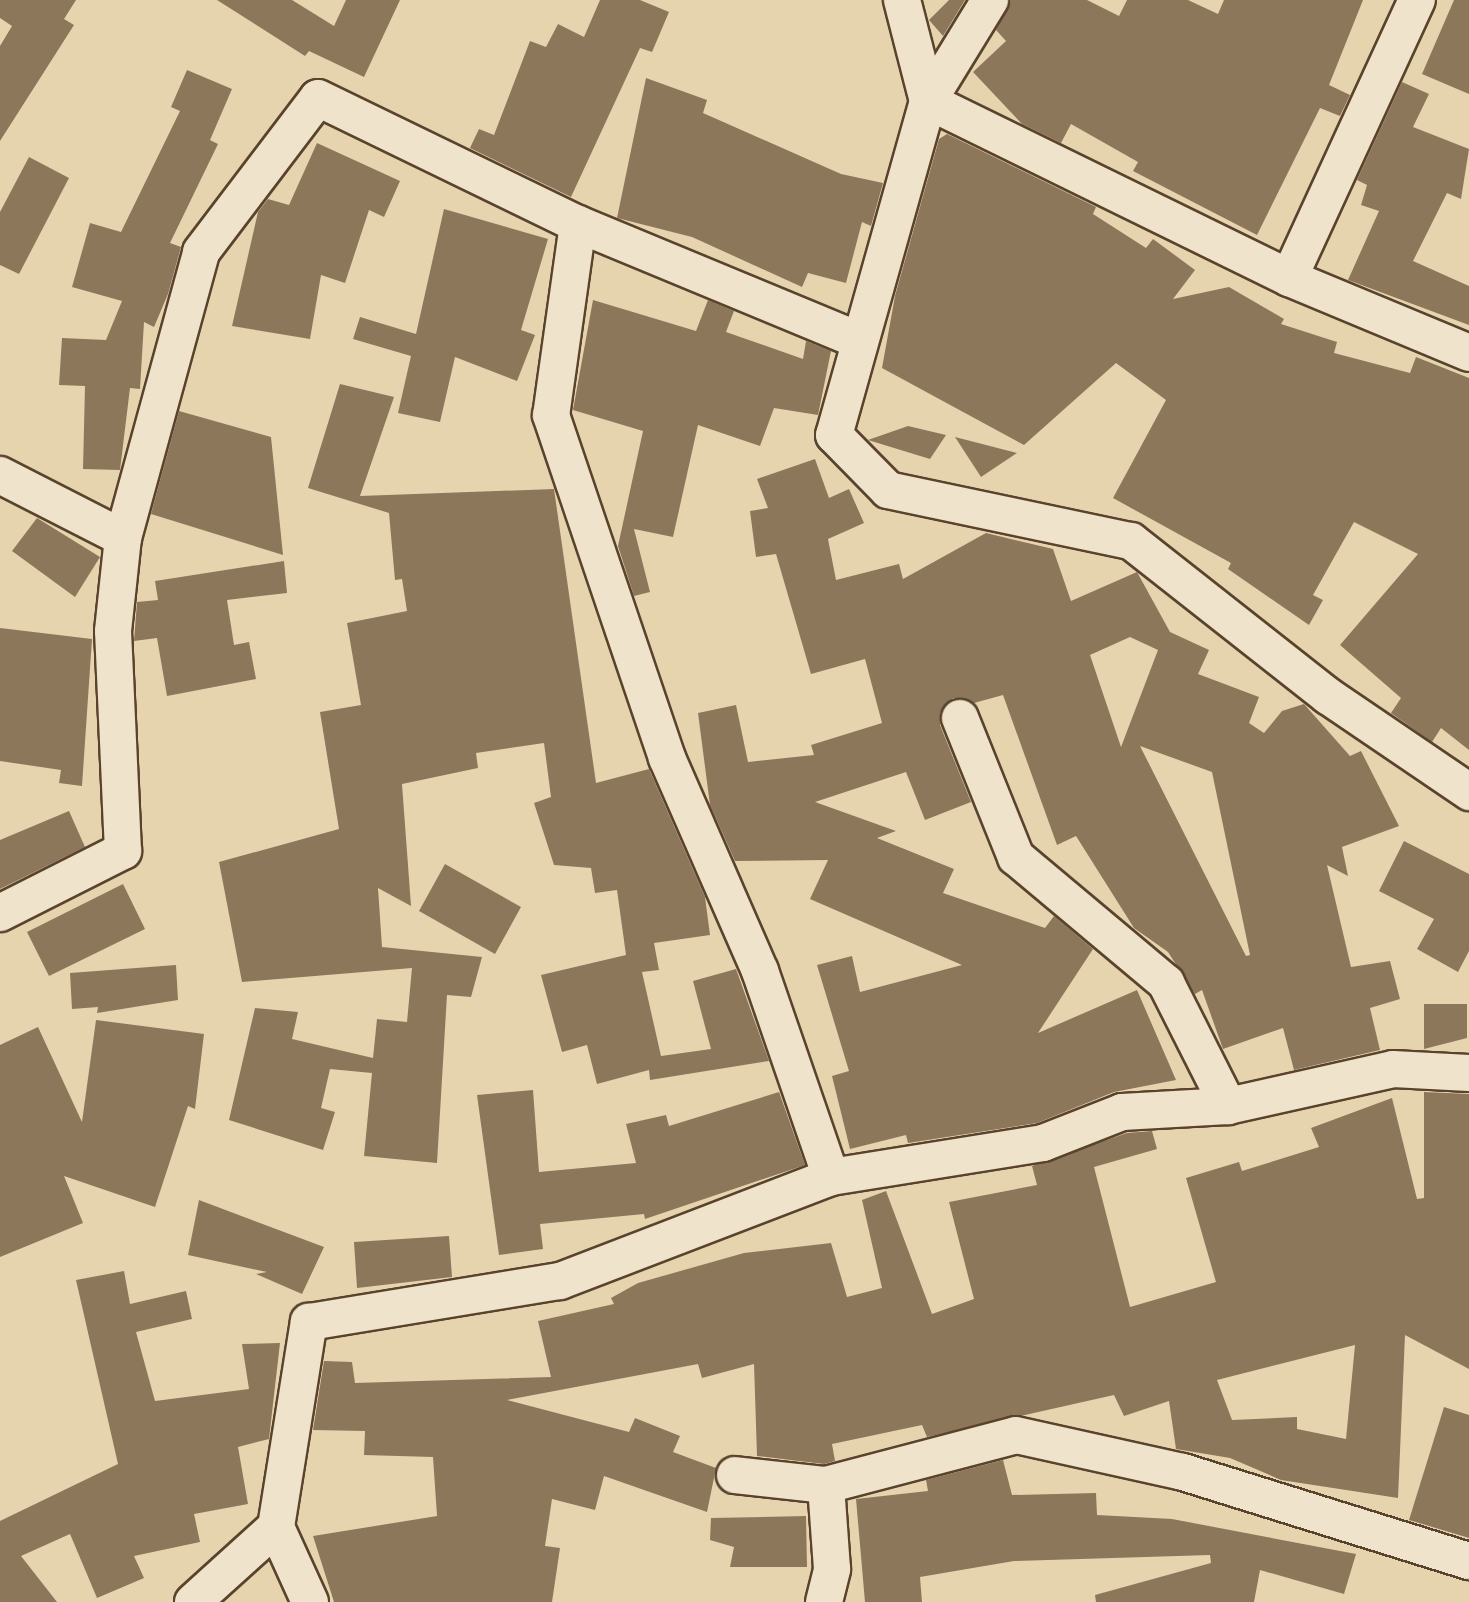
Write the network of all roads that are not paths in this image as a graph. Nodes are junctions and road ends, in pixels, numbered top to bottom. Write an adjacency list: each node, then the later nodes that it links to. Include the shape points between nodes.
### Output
1 (902, 0): 4 (street)
2 (990, 0): 4 (street)
3 (1417, 0): 6 (street)
4 (928, 101): 6 (street); 7 (street)
5 (578, 224): 7 (street); 10 (street, via 318,98 201,252); 16 (street, via 551,415 667,758 760,971)
6 (1289, 278): 8 (street)
7 (858, 340): 12 (street, via 834,435 888,490 1131,541 1328,696)
8 (1469, 353)
9 (0, 475): 10 (street)
10 (123, 538): 13 (street, via 113,631 123,851)
11 (960, 718): 15 (street, via 1016,857 1166,983)
12 (1469, 792)
13 (0, 913)
14 (1469, 1073): 15 (street, via 1393,1069)
15 (1228, 1106): 16 (street, via 1122,1112 1043,1143)
16 (831, 1177): 19 (street, via 560,1281 309,1322)
17 (735, 1475): 18 (street)
18 (826, 1485): 20 (street, via 1016,1435 1183,1472); 23 (street, via 832,1569)
19 (276, 1527): 21 (street); 22 (street)
20 (1469, 1561)
21 (193, 1602)
22 (310, 1602)
23 (824, 1602)

